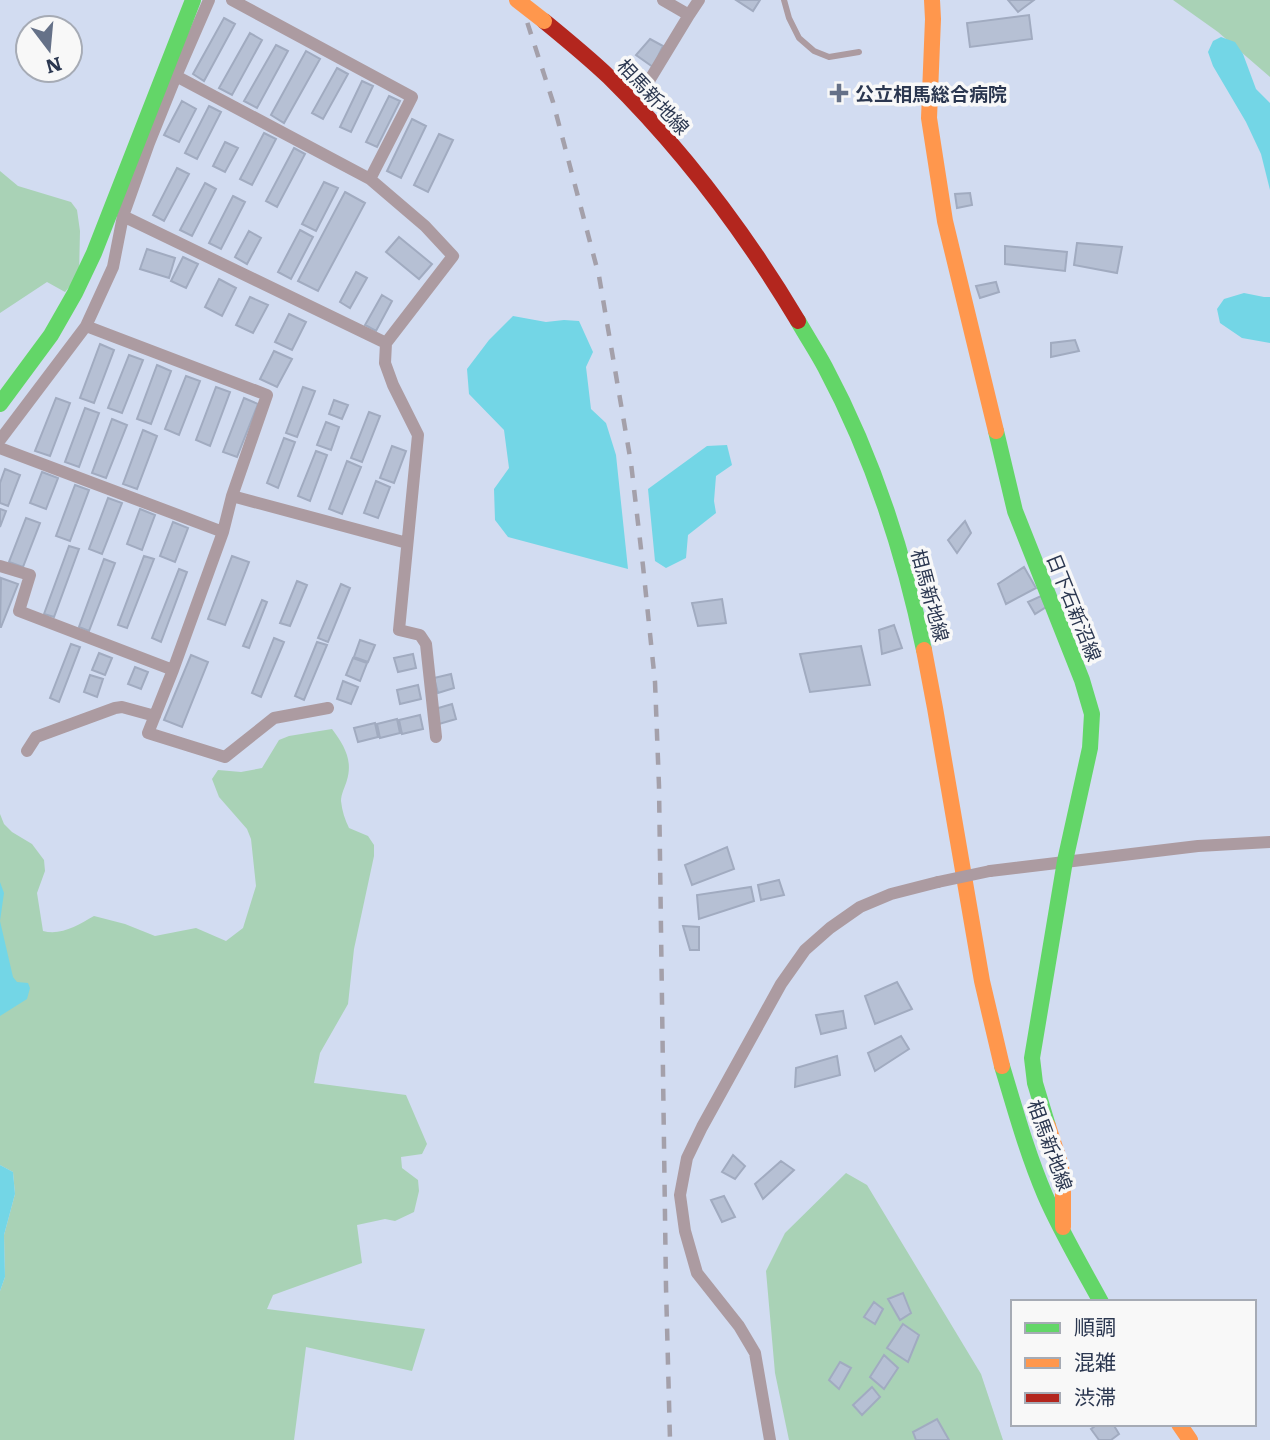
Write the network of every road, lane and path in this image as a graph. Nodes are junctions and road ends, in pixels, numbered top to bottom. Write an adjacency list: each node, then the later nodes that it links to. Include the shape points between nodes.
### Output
1 (193, 0): 17 (main road, via 75,293 51,335)
2 (209, 0): 11 (street)
3 (233, 0): 13 (street, via 412,97)
4 (517, 0): 12 (main road, 相馬新地線, bridge, via 601,69)
5 (663, 0): 9 (street)
6 (699, 0): 9 (street)
7 (784, 0): 10 (lane, via 799,38 814,51 829,57)
8 (932, 0): 30 (main road, 日下石新沼線, via 929,118 944,221 1015,511 1091,714 1090,748)
9 (689, 15): 12 (street)
10 (859, 52)
11 (176, 75): 13 (street); 14 (street)
12 (636, 106): 31 (main road, 相馬新地線, via 731,218 780,291 829,373 879,492 922,640 991,1025 1039,1182)
13 (370, 179): 16 (street, via 453,256)
14 (123, 216): 15 (street, via 113,267); 16 (street)
15 (86, 326): 18 (street); 20 (street, via 267,395)
16 (386, 343): 22 (street, via 385,363 418,435)
17 (0, 404)
18 (0, 440)
19 (0, 448): 21 (street)
20 (232, 496): 21 (street); 22 (street)
21 (223, 532): 24 (street)
22 (407, 543): 27 (street, via 399,631 420,635 426,644)
23 (0, 566): 24 (street, via 30,575 19,611)
24 (173, 670): 26 (street)
25 (328, 708): 26 (street, via 274,718 225,757 148,733)
26 (155, 716): 28 (street, via 114,708 36,737)
27 (436, 737)
28 (27, 751)
29 (1270, 842): 30 (street)
30 (1065, 861): 31 (main road, 日下石新沼線, via 1032,1058 1060,1160); 33 (street, bridge, via 990,871 891,894 860,907 830,928 805,950 781,985 702,1127 687,1158 680,1195 685,1231 697,1273 755,1353)
31 (1063, 1231): 32 (main road, 相馬新地線)
32 (1100, 1300)
33 (770, 1440)

